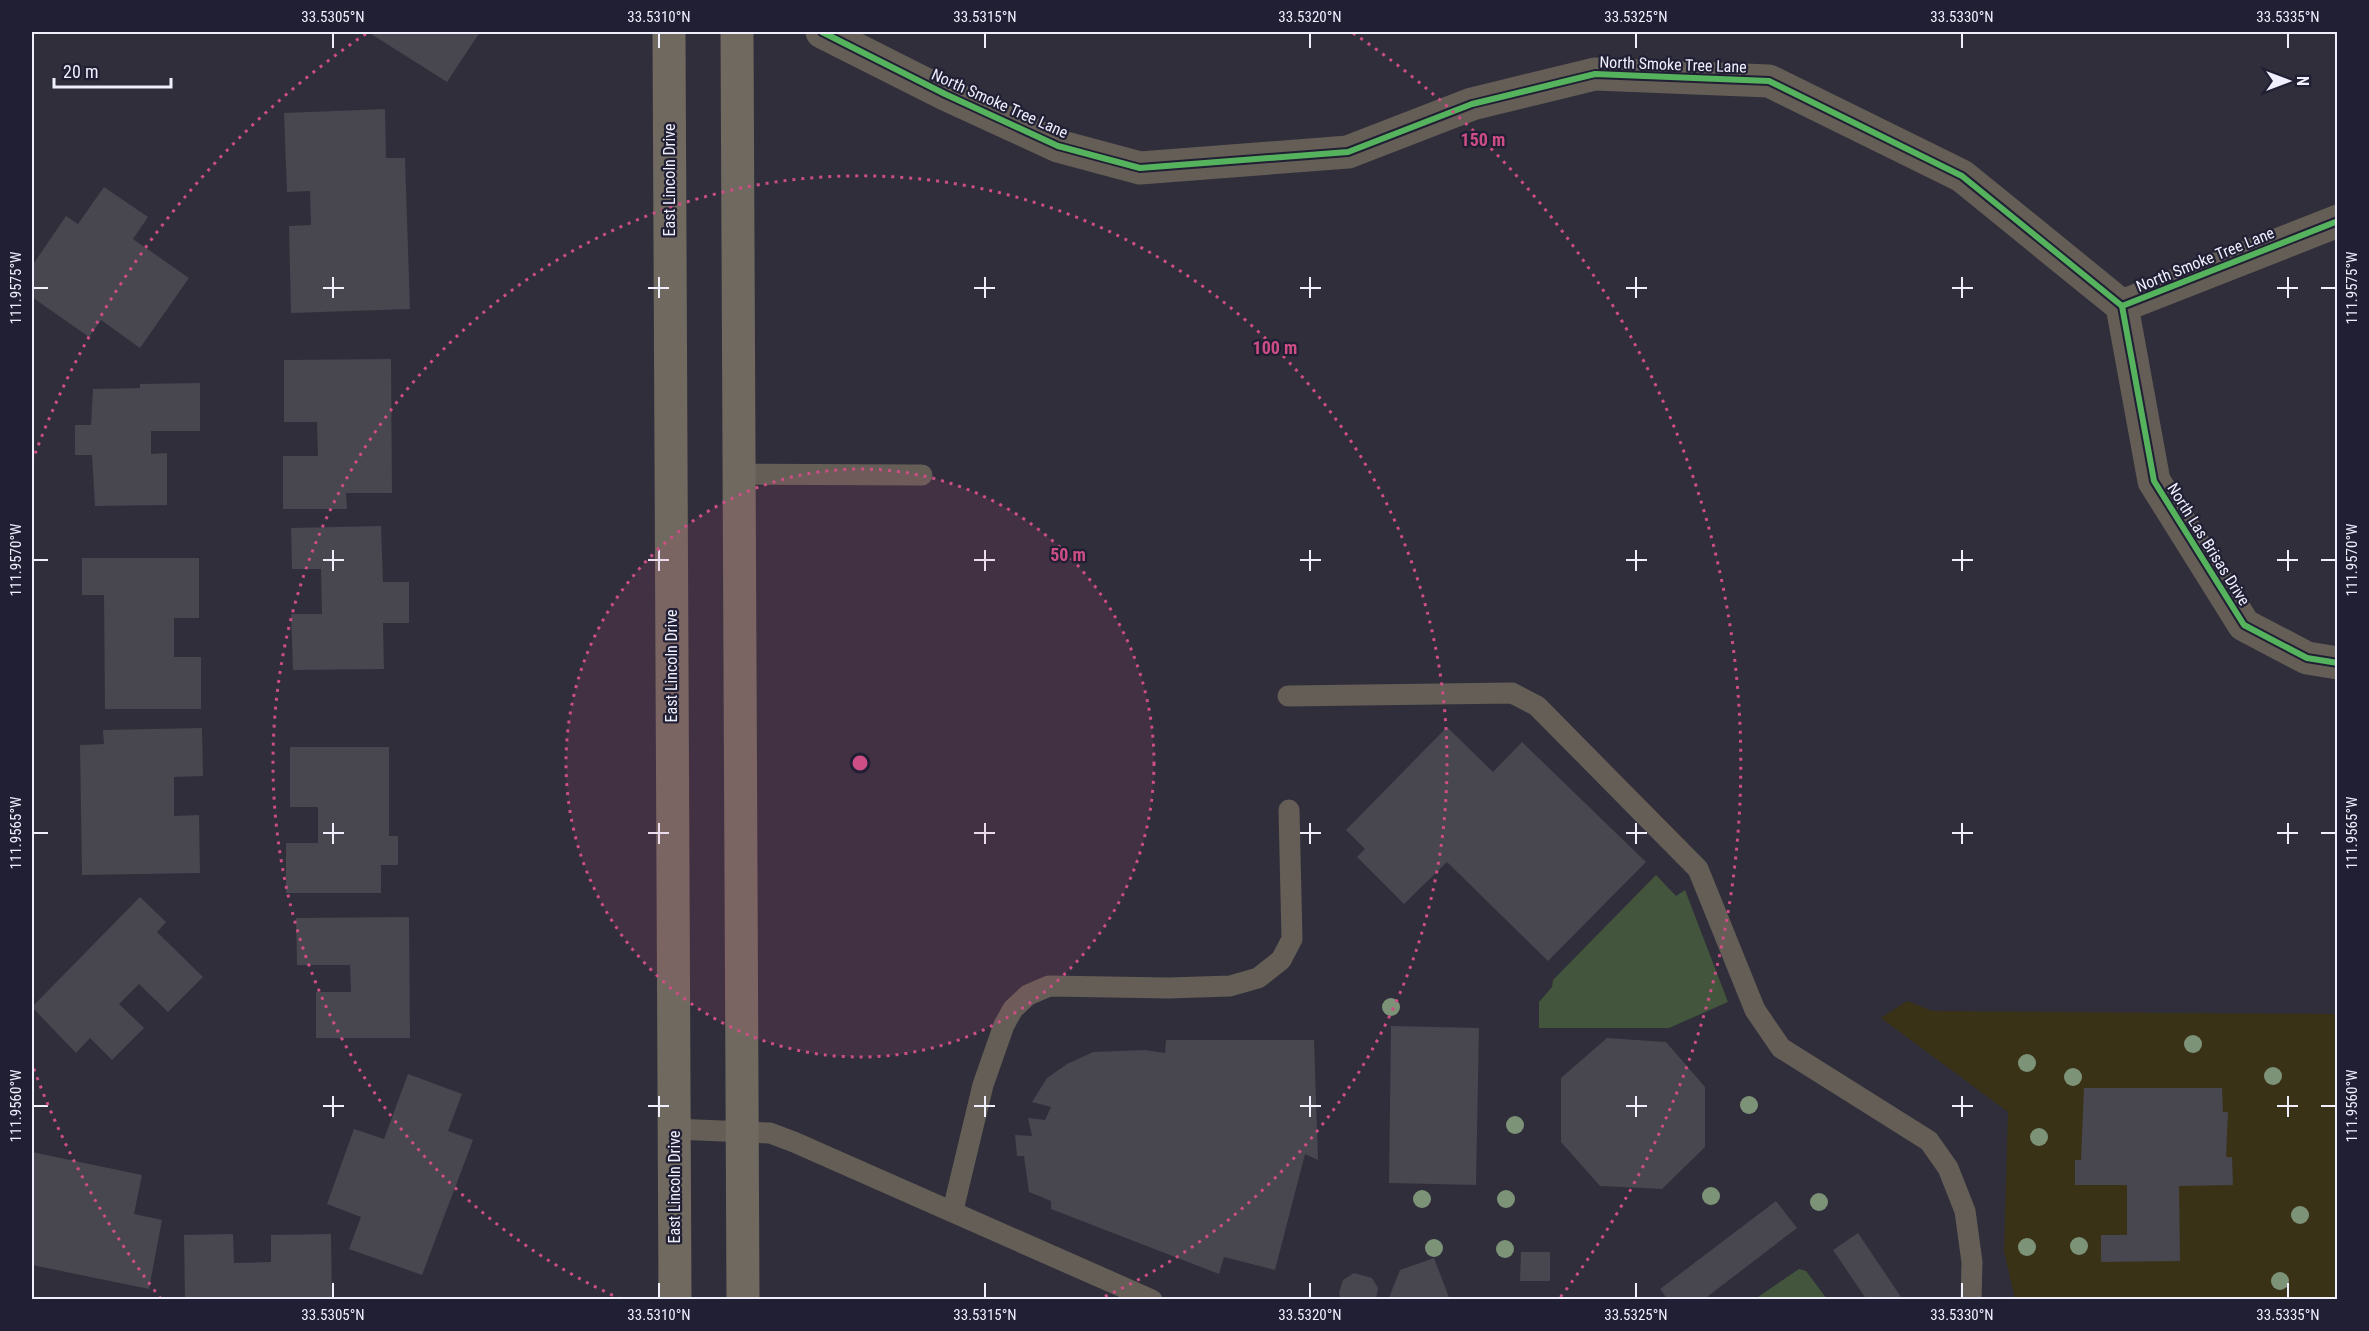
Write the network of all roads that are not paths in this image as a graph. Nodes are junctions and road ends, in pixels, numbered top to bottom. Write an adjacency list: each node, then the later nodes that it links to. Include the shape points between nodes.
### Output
1 (669, 32): 11 (main road, East Lincoln Drive)
2 (736, 32): 6 (main road)
3 (822, 32): 5 (street, North Smoke Tree Lane, via 1058,146 1140,168 1348,152 1472,104 1594,74 1769,81 1962,176)
4 (2337, 221): 5 (street, North Smoke Tree Lane)
5 (2122, 306): 8 (street, North Las Brisas Drive, via 2154,481 2244,625 2307,658)
6 (738, 474): 7 (lane); 12 (main road)
7 (922, 475)
8 (2337, 663)
9 (1288, 696): 17 (lane, via 1512,693 1537,706 1698,869 1755,1010 1781,1048 1929,1140 1948,1168 1965,1211 1972,1262)
10 (1289, 810): 13 (lane, via 1292,939 1281,960 1258,978 1230,986 1049,986 1028,995 1013,1009 997,1045 978,1103)
11 (674, 1129): 12 (lane); 14 (main road, East Lincoln Drive)
12 (742, 1131): 13 (lane, via 770,1133); 15 (main road)
13 (953, 1210): 16 (lane)
14 (675, 1299)
15 (743, 1299)
16 (1152, 1299)
17 (1971, 1299)

